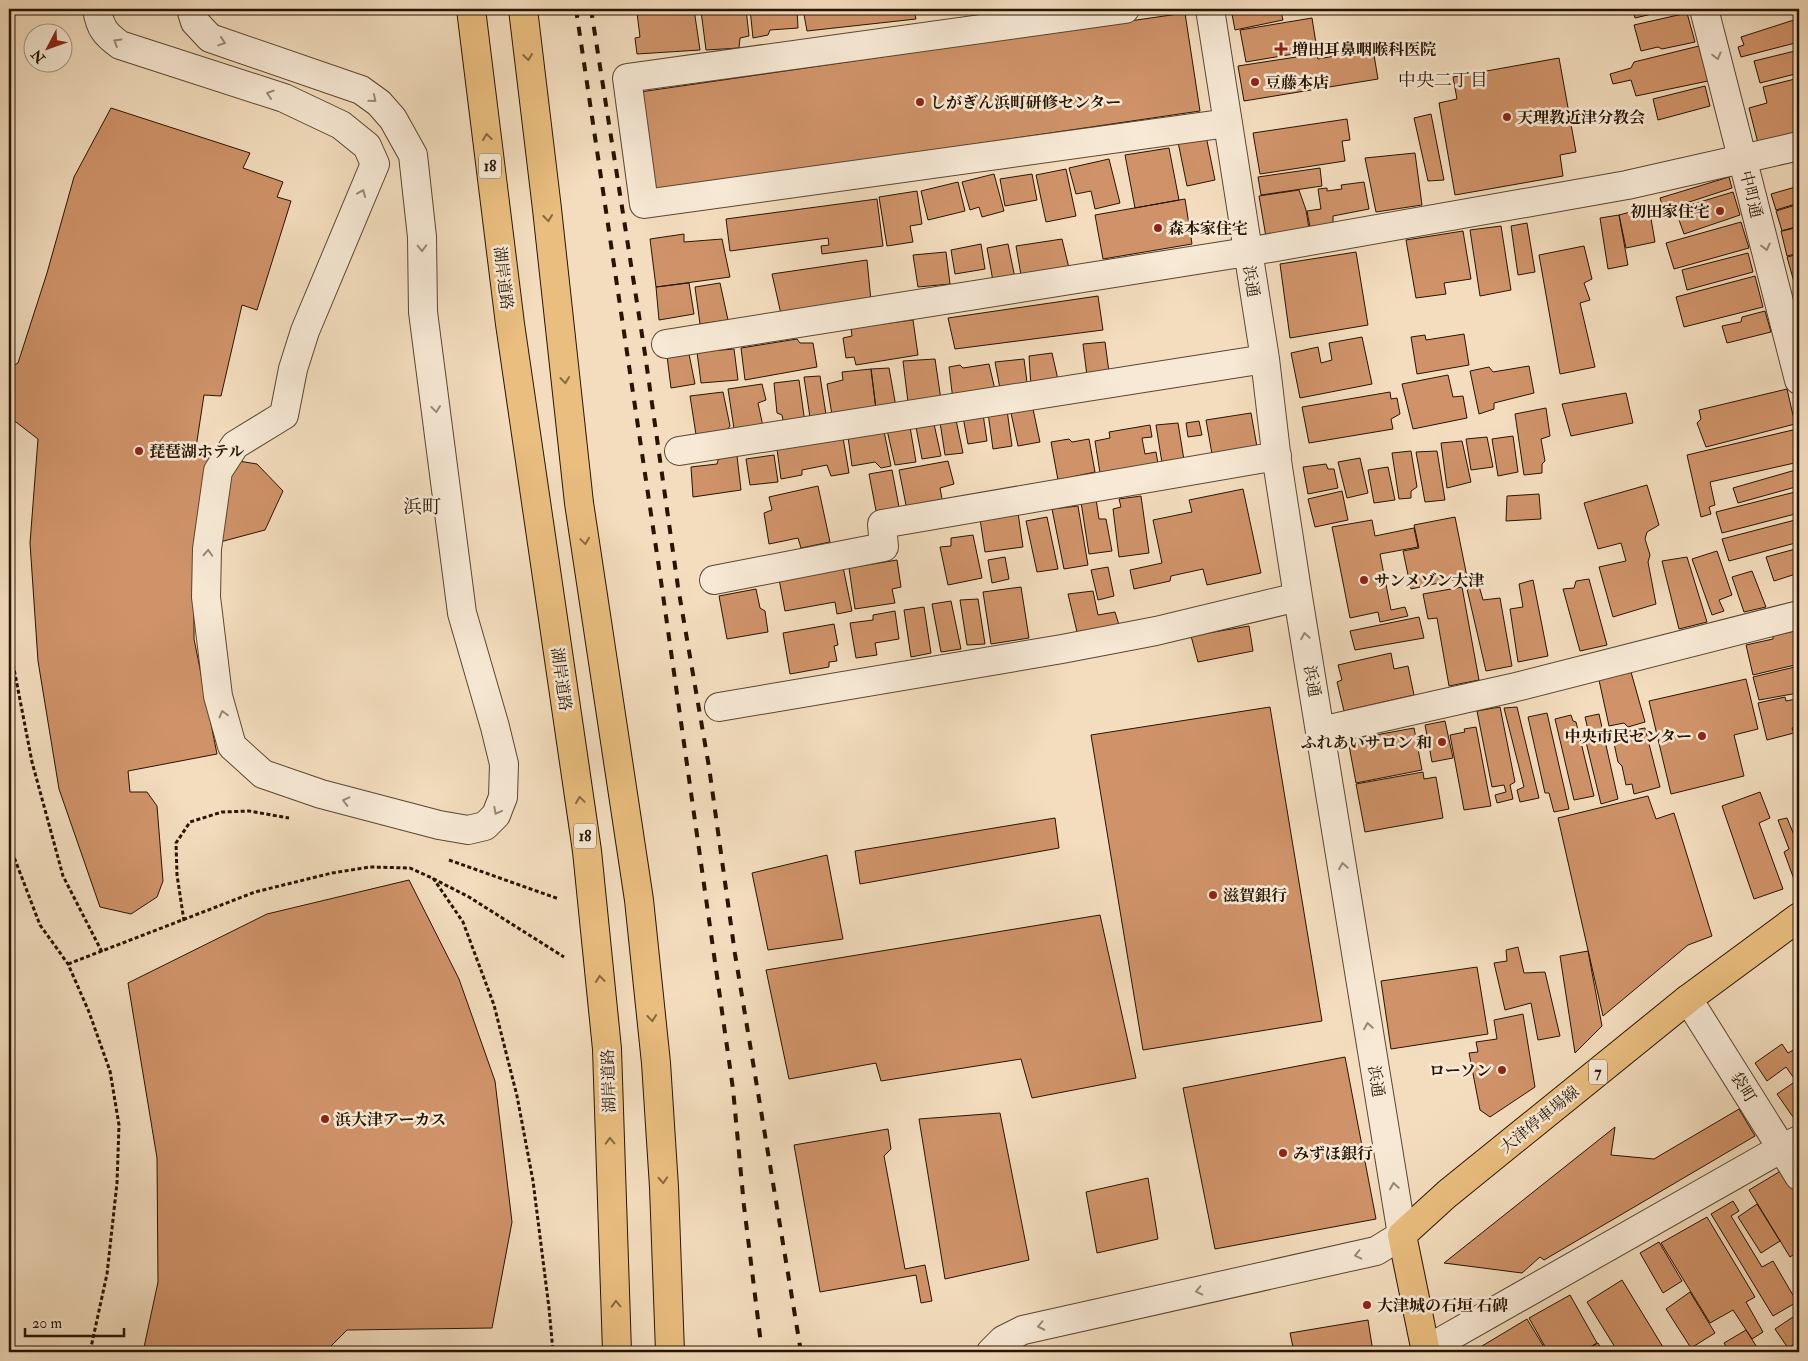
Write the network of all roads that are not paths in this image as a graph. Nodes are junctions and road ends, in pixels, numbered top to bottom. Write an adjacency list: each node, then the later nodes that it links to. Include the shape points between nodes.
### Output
1 (97, 9): 11 (street, one-way to 1, via 366,146 342,125 284,98 120,45 107,36)
2 (190, 9): 12 (street, one-way to 12, via 195,22 210,38 361,90 379,103 393,119 413,155)
3 (471, 9): 30 (main road, 湖岸道路 / 18, one-way to 3, via 607,1049 587,851 510,324)
4 (522, 9): 31 (main road, one-way to 31, via 579,503 639,900 656,1063)
5 (1125, 9): 8 (street, via 627,78 644,204)
6 (1210, 9): 8 (street, 浜通)
7 (1704, 9): 10 (street, 中町通, one-way to 10)
8 (1228, 123): 13 (street, 浜通)
9 (1799, 146): 10 (street)
10 (1743, 158): 13 (street, via 1627,185); 16 (street, 中町通, one-way to 16)
11 (374, 164): 12 (street, via 384,159 397,161); 12 (street, one-way to 11, via 422,237 424,312 462,613 504,764 503,797 496,815 486,826 468,830 321,794 263,774 232,746 218,696 206,597 207,549 218,471 235,445 284,415 305,331)
12 (415, 174)
13 (1247, 252): 14 (street); 15 (street, 浜通)
14 (666, 344)
15 (1265, 359): 17 (street); 18 (street, 浜通)
16 (1799, 380)
17 (679, 451)
18 (1277, 456): 19 (street, via 882,524 884,547); 20 (street, 浜通)
19 (714, 580)
20 (1298, 597): 22 (street, via 1156,631 1062,649); 23 (street, 浜通, one-way to 20)
21 (1799, 615): 23 (street, via 1512,688)
22 (719, 707)
23 (1321, 731): 28 (street, 浜通, one-way to 23)
24 (1799, 916): 25 (main road, 大津停車場線 / 7)
25 (1688, 999): 26 (street, 袋町); 28 (main road, 大津停車場線 / 7, via 1447,1194)
26 (1791, 1144): 27 (street, 袋町); 29 (street)
27 (1799, 1176)
28 (1402, 1235): 29 (main road, 浜通); 32 (street, one-way to 32, via 1376,1251 1023,1330 1003,1340)
29 (1426, 1351)
30 (617, 1352)
31 (670, 1352)
32 (991, 1352)

